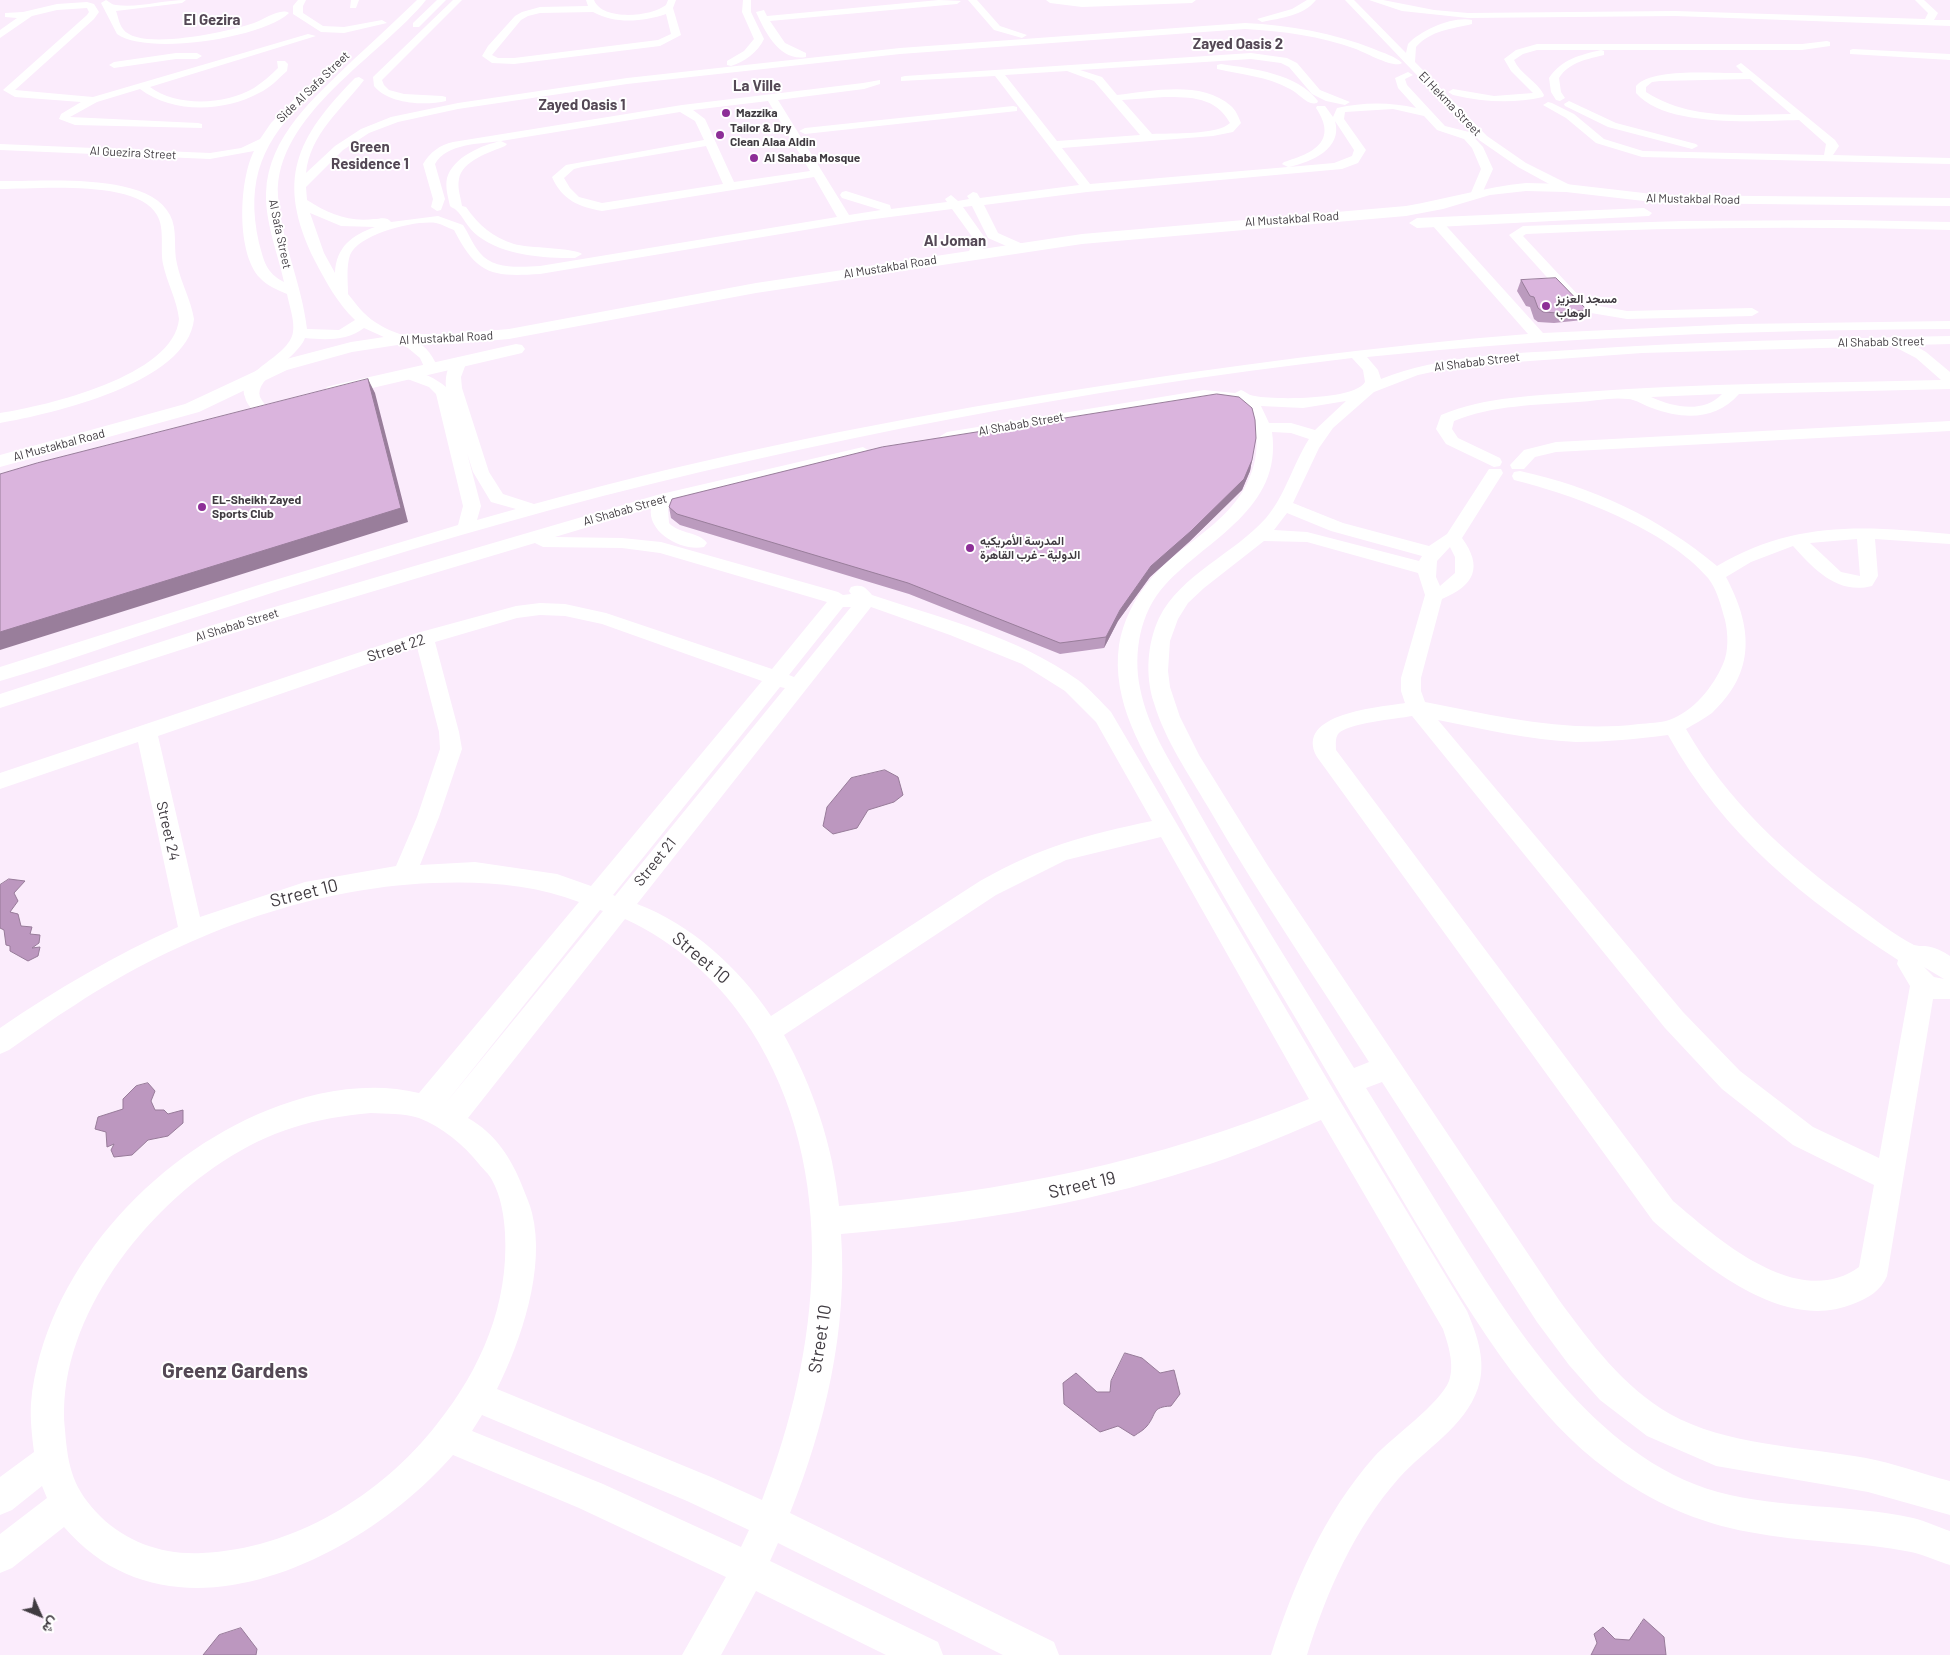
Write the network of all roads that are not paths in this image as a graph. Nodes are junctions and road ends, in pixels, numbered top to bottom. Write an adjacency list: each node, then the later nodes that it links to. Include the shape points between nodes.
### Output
1 (46, 0): 37 (street)
2 (61, 0): 22 (street)
3 (182, 0): 33 (street)
4 (297, 0): 19 (street)
5 (302, 0): 54 (street, via 298,14)
6 (406, 0): 47 (street, Side Al Safa Street)
7 (422, 0): 45 (street, Al Safa Street)
8 (442, 0): 100 (street, Al Safa Street)
9 (458, 0): 101 (street)
10 (747, 0): 73 (street, via 748,14 759,39)
11 (762, 0): 43 (street)
12 (972, 0): 59 (street, via 997,28)
13 (1050, 0): 26 (street)
14 (1093, 0): 26 (street)
15 (1192, 0): 26 (street)
16 (1373, 0): 31 (street)
17 (1919, 0): 50 (street, via 1934,13)
18 (1931, 0): 34 (street)
19 (287, 1)
20 (1316, 2): 35 (street)
21 (1346, 2): 31 (street); 63 (street, El Hekma Street); 64 (street, El Hekma Street)
22 (101, 3): 33 (street); 37 (street, via 57,7); 53 (street); 56 (street)
23 (594, 3): 40 (street); 68 (street, via 525,14 518,18 487,56 496,61 514,61)
24 (666, 3): 40 (street, via 645,16); 68 (street, via 676,32 673,38)
25 (959, 3): 43 (street, via 845,7)
26 (1082, 4)
27 (21, 5): 39 (street)
28 (277, 5): 38 (street)
29 (1691, 5): 36 (street)
30 (1706, 5): 41 (street)
31 (1394, 6): 42 (street, via 1488,15); 58 (street, via 1423,19 1429,26)
32 (1793, 6): 48 (street)
33 (142, 7): 53 (street)
34 (1940, 7)
35 (1301, 9): 51 (street); 60 (street, via 1294,18 1297,22)
36 (1681, 13): 41 (street); 42 (street)
37 (28, 14): 39 (street); 61 (street)
38 (284, 14): 54 (street); 55 (street)
39 (8, 15): 44 (street)
40 (611, 15): 68 (street, via 622,44)
41 (1736, 15): 48 (street)
42 (1579, 16): 46 (street); 58 (street, via 1485,20)
43 (764, 19): 70 (street)
44 (0, 21)
45 (400, 21): 47 (street); 90 (street, Al Safa Street)
46 (1786, 21): 48 (street); 49 (street, via 1834,25)
47 (383, 22): 57 (street); 57 (street, Side Al Safa Street, via 358,40)
48 (1808, 22): 49 (street)
49 (1873, 22): 50 (street); 52 (street)
50 (1928, 22): 52 (street)
51 (1223, 25): 60 (street, via 1273,27); 62 (street)
52 (1950, 25)
53 (114, 27): 55 (street, via 132,38 164,41 206,38)
54 (306, 29): 55 (street); 57 (street); 83 (street, via 289,41)
55 (244, 30)
56 (75, 31): 65 (street); 65 (street, via 89,34)
57 (341, 32)
58 (1426, 33): 64 (street); 88 (street, via 1411,46)
59 (1022, 35): 62 (street); 75 (street)
60 (1324, 35): 63 (street); 82 (street)
61 (0, 36)
62 (1041, 37): 74 (street)
63 (1372, 40): 64 (street); 82 (street, El Hekma Street)
64 (1386, 40): 88 (street, El Hekma Street)
65 (63, 41): 115 (street, via 8,90 15,94)
66 (1832, 44): 67 (street); 69 (street); 72 (street)
67 (1570, 46): 76 (street, via 1585,50); 95 (street, via 1534,47 1517,52 1509,59 1511,67)
68 (632, 47)
69 (1852, 47): 77 (street); 78 (street)
70 (785, 50): 73 (street); 75 (street)
71 (1704, 50): 72 (street); 76 (street, via 1635,50); 92 (street)
72 (1749, 50): 92 (street, via 1745,57)
73 (752, 51): 81 (street)
74 (900, 51): 79 (street); 96 (street, via 887,57)
75 (803, 55): 81 (street)
76 (1590, 55): 99 (street, via 1565,65)
77 (1920, 55): 78 (street); 86 (street)
78 (1950, 55)
79 (843, 57): 93 (street); 96 (street, via 862,60)
80 (1214, 62): 87 (street); 94 (street); 102 (street, via 1251,56 1283,60 1294,65); 103 (street)
81 (731, 63): 93 (street)
82 (1397, 63): 88 (street, El Hekma Street)
83 (210, 64): 85 (street, via 201,57 183,56 122,62); 105 (street)
84 (281, 64): 105 (street, via 284,68 257,90 211,102 179,102 155,95)
85 (114, 66)
86 (1950, 67)
87 (1085, 68): 91 (street); 94 (street); 97 (street)
88 (1409, 69): 98 (street, El Hekma Street); 106 (street, via 1400,78); 140 (street, El Hekma Street)
89 (330, 71): 90 (street)
90 (348, 71): 117 (street, Al Safa Street)
91 (1070, 71): 94 (street); 97 (street)
92 (1753, 71): 108 (street); 109 (street); 126 (street, via 1649,80 1641,86 1641,92 1649,100 1665,107 1700,115)
93 (674, 73): 110 (street, via 461,98); 127 (street)
94 (1099, 74): 111 (street)
95 (1523, 76): 99 (street); 116 (street, via 1535,86)
96 (888, 78): 97 (street); 97 (street); 118 (street); 118 (street, via 811,96)
97 (995, 78): 122 (street); 135 (street)
98 (1424, 78): 107 (street, via 1439,81); 141 (street, El Hekma Street)
99 (1554, 78): 114 (street, via 1556,92)
100 (361, 79): 101 (street); 112 (street, Al Safa Street)
101 (377, 79): 110 (street, via 382,90)
102 (1305, 80): 103 (street); 119 (street, via 1316,92)
103 (1285, 82): 120 (street, via 1302,90)
104 (316, 84): 144 (street, Side Al Safa Street, via 288,109)
105 (141, 85): 115 (street)
106 (1407, 91): 119 (street, via 1376,100); 125 (street)
107 (1453, 92): 116 (street, via 1491,99); 141 (street, via 1486,127)
108 (1775, 95): 109 (street); 126 (street)
109 (1788, 95): 146 (street)
110 (399, 97): 112 (street, via 365,95); 127 (street, via 406,108)
111 (1114, 98): 139 (street); 139 (street, via 1199,95 1219,101 1236,123 1222,132)
112 (341, 99): 117 (street); 132 (street, Al Safa Street)
113 (772, 99): 118 (street); 124 (street); 154 (street)
114 (1562, 99): 116 (street, via 1564,104); 130 (street)
115 (93, 100): 131 (street, via 64,119)
116 (1541, 100): 121 (street); 138 (street, via 1564,112)
117 (314, 102): 129 (street, Al Safa Street)
118 (792, 104): 137 (street)
119 (1339, 104): 120 (street); 120 (street); 125 (street, via 1393,106); 148 (street, via 1339,119)
120 (1318, 106): 143 (street, via 1326,115 1332,131)
121 (1486, 108)
122 (1013, 109): 136 (street); 137 (street)
123 (684, 110): 124 (street); 142 (street); 149 (street, via 550,132)
124 (700, 111): 145 (street)
125 (1426, 113): 140 (street, via 1440,128)
126 (1801, 117): 155 (street, via 1831,142)
127 (394, 119): 128 (street)
128 (381, 124): 134 (street); 173 (street, via 339,148)
129 (296, 125): 132 (street); 207 (street, Al Safa Street, via 279,155 271,190 272,208)
130 (1612, 125): 138 (street, via 1594,126); 152 (street)
131 (198, 126)
132 (318, 127): 133 (street); 173 (street, Al Safa Street, via 300,169)
133 (332, 128)
134 (348, 128)
135 (1040, 128): 136 (street); 147 (street)
136 (1027, 129): 170 (street)
137 (805, 131): 151 (street)
138 (1588, 132): 152 (street, via 1600,141 1626,151 1658,156)
139 (1148, 137): 147 (street)
140 (1468, 137): 166 (street, El Hekma Street)
141 (1483, 138): 161 (street, El Hekma Street)
142 (486, 139): 149 (street); 168 (street, via 453,145 440,151 432,157)
143 (1329, 141): 148 (street); 159 (street)
144 (263, 142): 156 (street, Al Guezira Street); 169 (street, Side Al Safa Street)
145 (710, 142): 174 (street); 174 (street, via 582,164 570,167 558,176 574,200 591,206)
146 (1843, 142)
147 (1053, 144): 162 (street)
148 (1356, 144): 164 (street, via 1360,150 1354,160 1346,165)
149 (496, 145): 163 (street)
150 (1856, 148): 157 (street)
151 (817, 150): 154 (street); 165 (street)
152 (1682, 150): 155 (street); 160 (street)
153 (1, 152): 156 (street, Al Guezira Street, via 14,148 198,156); 156 (street, Al Guezira Street, via 220,167 235,160)
154 (804, 152): 165 (street)
155 (1830, 153): 157 (street)
156 (232, 154)
157 (1873, 154): 158 (street)
158 (1950, 155)
159 (1305, 160): 164 (street); 171 (street, via 1258,168)
160 (1950, 161)
161 (1522, 165): 166 (street); 177 (street, El Hekma Street)
162 (1071, 167): 171 (street); 175 (street)
163 (460, 168): 168 (street); 187 (street, via 453,179)
164 (1320, 168): 175 (street)
165 (822, 169): 174 (street); 180 (street)
166 (1498, 169): 181 (street)
167 (236, 170): 169 (street)
168 (431, 170): 192 (street, via 439,199)
169 (250, 176): 207 (street, Side Al Safa Street, via 246,196 248,222 259,266 264,275)
170 (1062, 180): 175 (street); 182 (street); 182 (street, via 1034,189)
171 (1108, 181): 175 (street)
172 (0, 185): 176 (street)
173 (300, 186): 185 (street, Al Safa Street)
174 (730, 186)
175 (1085, 186)
176 (58, 187): 178 (street); 179 (street, via 90,185)
177 (1570, 189): 181 (main road, Al Mustakbal Road, via 1506,188); 183 (main road, Al Mustakbal Road, via 1661,199); 190 (main road, via 1594,199 1598,204)
178 (0, 190)
179 (114, 191): 205 (street, via 139,205 154,221); 234 (street, via 150,201 167,218 170,262 187,324 172,349 156,362)
180 (840, 194): 188 (street); 193 (street); 194 (street)
181 (1476, 195): 195 (main road, via 1476,200 1488,210); 198 (main road, Al Mustakbal Road, via 1406,211)
182 (974, 199): 184 (street); 201 (street, via 993,235)
183 (1884, 200): 186 (main road, Al Mustakbal Road); 189 (main road, via 1883,205)
184 (953, 201): 188 (street); 193 (street); 203 (street, via 979,238)
185 (302, 202): 192 (street, via 326,218 350,224); 208 (street, Al Safa Street, via 305,222)
186 (1950, 202)
187 (459, 208): 192 (street); 200 (street, via 479,232)
188 (886, 208): 193 (street)
189 (1901, 213): 190 (main road, Al Mustakbal Road, via 1735,211); 191 (main road, Al Mustakbal Road)
190 (1592, 214): 195 (main road, Al Mustakbal Road)
191 (1950, 214)
192 (434, 215): 204 (street, via 459,228); 208 (street, via 386,227 349,247 344,255)
193 (850, 215): 194 (street); 206 (street)
194 (815, 218): 202 (street, via 614,252)
195 (1510, 218): 196 (main road, Al Mustakbal Road)
196 (1436, 222): 199 (main road, Al Mustakbal Road); 219 (street)
197 (1950, 226): 213 (street, via 1853,222 1679,223 1523,230 1514,235 1576,301 1596,310 1627,315)
198 (1195, 228): 199 (main road, via 1214,231); 201 (main road, Al Mustakbal Road)
199 (1225, 239): 209 (main road, Al Mustakbal Road)
200 (502, 244): 202 (street, via 527,251); 204 (street)
201 (1020, 248): 203 (main road, Al Mustakbal Road)
202 (559, 254): 206 (street)
203 (974, 255): 209 (main road, Al Mustakbal Road)
204 (475, 256): 206 (street, via 494,268)
205 (156, 264)
206 (555, 268)
207 (294, 292): 218 (street, Al Safa Street)
208 (341, 295): 214 (street, Al Safa Street)
209 (760, 295): 210 (main road, Al Mustakbal Road)
210 (702, 305): 220 (main road, Al Mustakbal Road, via 509,334); 227 (main road, Al Mustakbal Road)
211 (1842, 312): 212 (street)
212 (1950, 312)
213 (1766, 320): 216 (street, Al Shabab Street); 217 (street, Al Shabab Street); 224 (street, via 1775,337)
214 (363, 321): 218 (street, via 352,330 332,336); 220 (street, Al Safa Street)
215 (172, 322): 234 (street, via 167,337 158,348)
216 (1950, 325)
217 (1725, 328): 219 (street, Al Shabab Street); 225 (street, via 1741,336 1743,341)
218 (300, 333): 230 (street, via 280,363)
219 (1540, 338): 226 (street, Al Shabab Street)
220 (404, 339): 228 (street, Al Safa Street, via 427,355); 230 (main road, Al Mustakbal Road, via 328,351)
221 (1950, 340): 223 (street, Al Shabab Street)
222 (1894, 341): 223 (street, Al Shabab Street); 224 (street, Al Shabab Street); 232 (street, via 1920,354)
223 (1931, 341): 232 (street, via 1930,354)
224 (1788, 343): 225 (street, Al Shabab Street)
225 (1739, 344): 235 (street, Al Shabab Street, via 1570,352 1460,362 1414,371)
226 (1355, 353): 229 (street, Al Shabab Street); 235 (street, via 1371,371 1374,381)
227 (460, 361): 228 (main road, Al Mustakbal Road); 259 (street, via 453,377 454,388 481,472 497,498)
228 (431, 368): 231 (main road, Al Mustakbal Road)
229 (1230, 370): 239 (street, via 1229,386); 251 (street, Al Shabab Street)
230 (260, 374): 241 (street, via 250,386 250,392 252,401); 254 (main road, Al Mustakbal Road, via 192,408)
231 (407, 374): 238 (main road, Al Mustakbal Road); 260 (street, via 434,384 443,392 470,498 471,514)
232 (1945, 375)
233 (1950, 384): 236 (street)
234 (108, 385): 242 (street, via 58,400); 245 (street, via 58,406)
235 (1370, 389): 239 (street, Al Shabab Street, via 1350,396 1311,402); 249 (street, via 1338,413)
236 (1734, 390): 237 (street); 243 (street, via 1716,408)
237 (1629, 393): 243 (street, via 1651,404); 255 (street, via 1494,405 1461,411 1447,418 1444,429 1452,441)
238 (315, 396)
239 (1251, 401): 247 (street); 252 (street, Al Shabab Street, via 1224,395 1186,396)
240 (279, 405): 241 (main road)
241 (261, 410): 244 (main road)
242 (0, 411)
243 (1698, 412): 250 (street)
244 (242, 415)
245 (0, 418)
246 (1950, 426): 250 (street)
247 (1263, 429): 249 (street, via 1287,427); 296 (street, via 1264,458 1244,507 1213,538 1166,572 1146,596 1133,622 1128,646 1130,685 1138,716 1210,854)
248 (842, 436): 251 (street, Al Shabab Street); 253 (street, via 851,444); 259 (street, Al Shabab Street, via 683,471)
249 (1317, 437): 258 (street)
250 (1721, 437): 256 (street, via 1556,446 1521,458)
251 (883, 440): 253 (street, Al Shabab Street)
252 (931, 440)
253 (849, 455): 257 (street, Al Shabab Street)
254 (0, 461)
255 (1494, 468): 256 (street, via 1508,477); 263 (street)
256 (1519, 470): 269 (street, via 1624,512 1658,530)
257 (663, 499): 267 (street, Al Shabab Street); 271 (street, via 658,519 672,535 850,587 862,594)
258 (1283, 505): 262 (street); 264 (street)
259 (536, 510): 260 (street, Al Shabab Street)
260 (466, 530): 272 (street, Al Shabab Street)
261 (1864, 532): 265 (street); 265 (street, via 1870,576 1866,582 1859,583 1838,579); 266 (street)
262 (1259, 535): 264 (street); 295 (street, via 1192,587 1174,608 1158,648 1161,689 1167,712 1181,742 1240,843)
263 (1453, 538): 268 (street); 270 (street, via 1461,547 1466,567 1463,576 1456,584)
264 (1352, 539): 268 (street)
265 (1798, 539): 269 (street, via 1766,548)
266 (1950, 539)
267 (517, 541): 271 (street, via 622,543 669,549); 274 (street, Al Shabab Street)
268 (1429, 561): 270 (street, via 1426,577)
269 (1716, 575): 282 (street, via 1730,602 1737,631 1735,659 1724,685 1704,708)
270 (1434, 595): 281 (street, via 1411,678 1411,691)
271 (849, 604): 278 (street, Street 21); 279 (street, Street 21); 285 (street, via 956,630 1053,672 1104,717)
272 (211, 607): 273 (street, Al Shabab Street); 274 (street, via 206,619 211,627)
273 (145, 627): 276 (street, via 158,635); 277 (street, Al Shabab Street)
274 (220, 630): 276 (street, Al Shabab Street)
275 (424, 638): 278 (street, Street 22, via 516,612 540,608 566,610 606,619); 283 (street, Street 22); 286 (street, via 451,749)
276 (154, 650): 280 (street, Al Shabab Street)
277 (0, 674)
278 (775, 677): 279 (street, Street 22); 287 (street, Street 21)
279 (797, 685): 287 (street, Street 21)
280 (0, 701)
281 (1417, 708): 282 (street, via 1521,729 1575,734 1626,733); 299 (street, via 1674,1020 1732,1080 1803,1136); 299 (street, via 1345,721 1332,727 1325,738 1325,751 1663,1211 1732,1266 1772,1287 1812,1296 1847,1292 1872,1276)
282 (1674, 727): 289 (street, via 1700,772 1737,819 1787,867 1847,916)
283 (146, 731): 284 (street, Street 22); 288 (street, Street 24)
284 (0, 781)
285 (1167, 827): 293 (street, via 1092,843 1021,869); 297 (street)
286 (404, 874): 287 (street, Street 10, via 458,872 509,875 554,883); 288 (street, Street 10, via 300,893)
287 (609, 900): 293 (street, Street 10, via 664,928 703,956 739,990); 298 (street, Street 21)
288 (191, 930): 294 (street, Street 10, via 127,961)
289 (1913, 957): 290 (street, via 1926,956); 291 (street, via 1909,964)
290 (1947, 961)
291 (1923, 984): 292 (street, via 1935,989); 299 (street)
292 (1950, 988)
293 (769, 1031): 300 (street, Street 10, via 786,1060 812,1127 822,1172)
294 (0, 1042)
295 (1387, 1067): 296 (street); 305 (street, via 1548,1311 1611,1389 1658,1424 1716,1450 1868,1475)
296 (1348, 1083): 308 (street, via 1506,1339 1558,1404 1589,1435 1625,1463 1660,1486 1715,1510 1915,1536)
297 (1327, 1106): 300 (street, Street 19, via 1254,1136 1094,1184 939,1211); 314 (street, via 1456,1322 1465,1350 1466,1370 1462,1388 1453,1404 1386,1467 1353,1509 1324,1559 1300,1617)
298 (437, 1113): 301 (street, via 490,1151 516,1197 523,1257 511,1325); 303 (street, via 371,1100 311,1108 250,1131 189,1169 134,1219 92,1275 62,1336 47,1400)
299 (1890, 1178)
300 (827, 1221): 307 (street, Street 10, via 827,1288 818,1362 800,1440)
301 (477, 1397): 302 (street); 307 (street)
302 (448, 1437): 306 (street, via 404,1483 352,1521 296,1550 240,1567 185,1571 136,1561 96,1538); 310 (street, via 591,1496)
303 (50, 1460): 304 (street); 306 (street)
304 (0, 1498)
305 (1950, 1498)
306 (67, 1504): 309 (street)
307 (770, 1521): 310 (street, Street 10); 313 (street)
308 (1950, 1548)
309 (0, 1556)
310 (749, 1567): 311 (street, Street 10); 312 (street)
311 (700, 1655)
312 (925, 1655)
313 (1041, 1655)
314 (1289, 1655)

